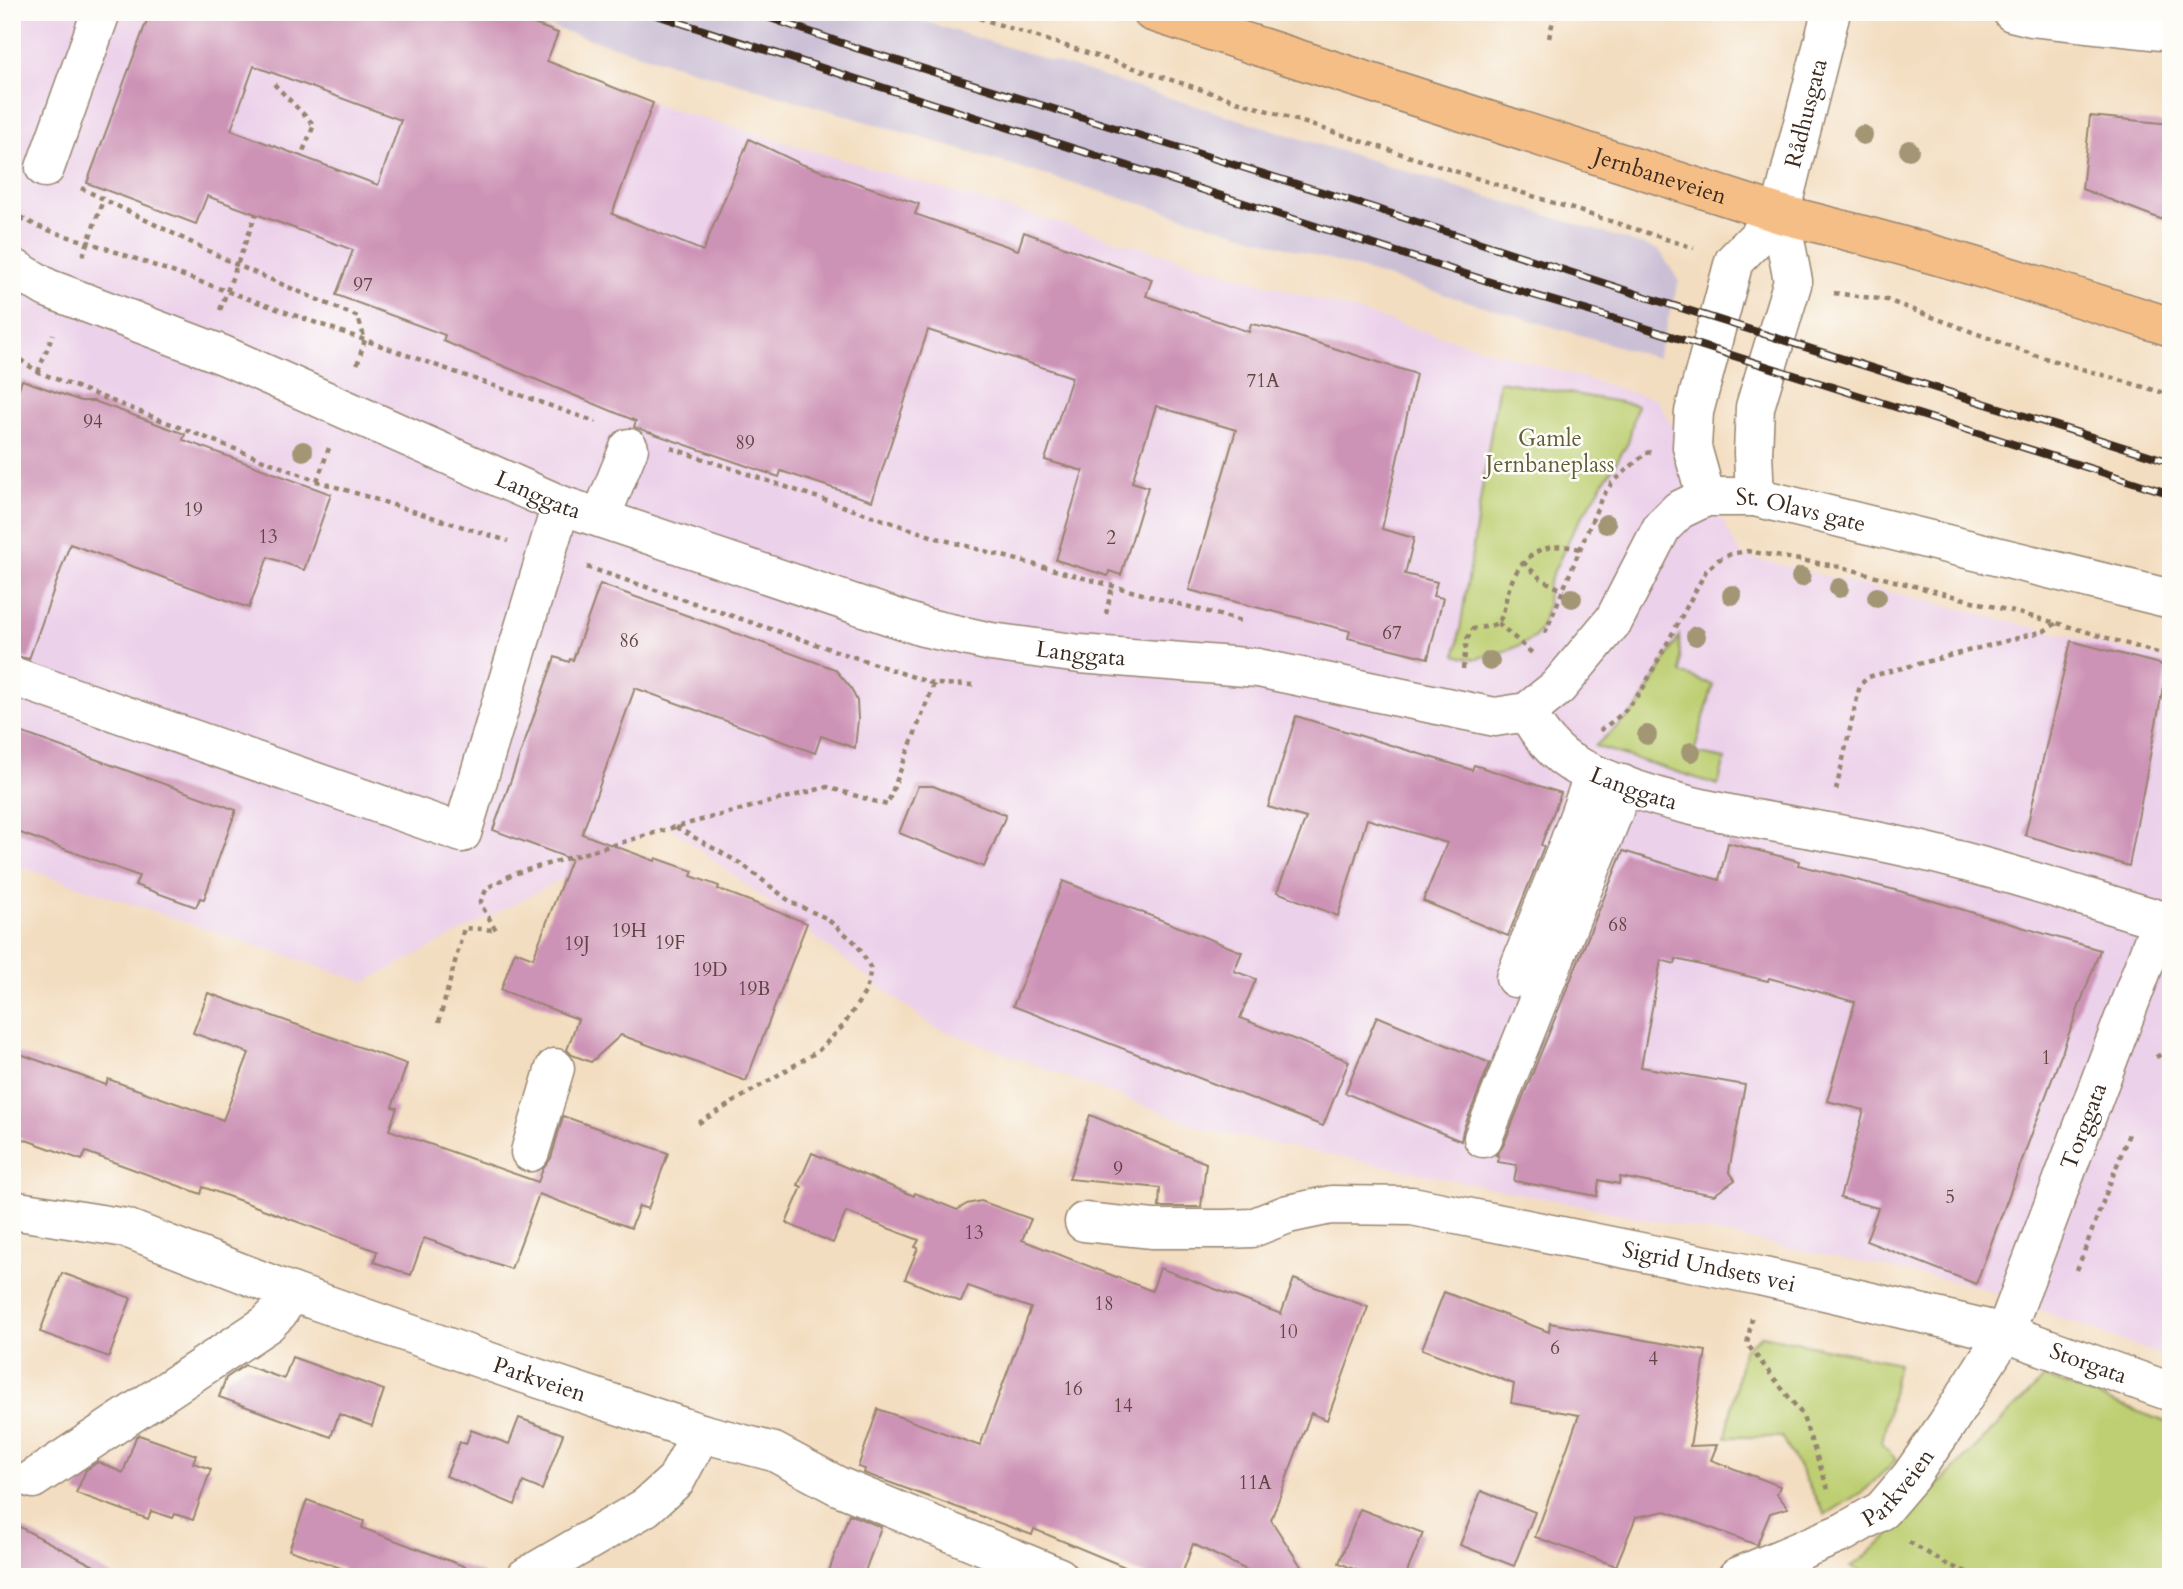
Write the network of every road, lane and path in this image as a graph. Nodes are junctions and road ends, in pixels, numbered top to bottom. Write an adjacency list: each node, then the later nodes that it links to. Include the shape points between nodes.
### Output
1 (101, 12): 11 (street)
2 (960, 12): 17 (path)
3 (1152, 12): 15 (main road, Jernbaneveien)
4 (1555, 12): 8 (path)
5 (1831, 12): 15 (street, Rådhusgata)
6 (2012, 12): 7 (street)
7 (2171, 32)
8 (1549, 38)
9 (274, 84): 10 (path, via 314,125)
10 (301, 156)
11 (45, 168): 12 (path)
12 (103, 201): 16 (path); 19 (path)
13 (12, 212): 16 (path, via 34,226)
14 (256, 214): 19 (path)
15 (1780, 214): 25 (main road, Jernbaneveien, via 2004,273); 36 (street, via 1734,261 1730,274 1694,412 1692,447); 37 (street, via 1793,281 1755,407)
16 (88, 243): 18 (path); 21 (path)
17 (1696, 249)
18 (81, 261)
19 (237, 265): 21 (path); 26 (path, via 358,317)
20 (16, 278): 38 (street, Langgata, via 223,355)
21 (228, 292): 23 (path); 26 (path)
22 (1830, 293): 30 (path, via 1887,300 2031,354)
23 (219, 311)
24 (57, 325): 28 (path)
25 (2171, 327)
26 (365, 340): 29 (path); 31 (path)
27 (12, 354): 28 (path)
28 (38, 372): 35 (path)
29 (352, 379)
30 (2171, 395)
31 (617, 437): 39 (street)
32 (330, 446): 35 (path)
33 (669, 447): 47 (path, via 937,538)
34 (1655, 452): 41 (path, via 1646,453 1612,483)
35 (317, 481): 40 (path)
36 (1706, 497): 37 (street, St. Olavs gate); 54 (street, St. Olavs gate, via 1679,510 1662,527 1614,620 1558,687)
37 (1755, 497): 44 (street, St. Olavs gate)
38 (561, 505): 39 (street, Langgata); 51 (street, via 462,834)
39 (601, 517): 54 (street, Langgata, via 923,627 991,642 1258,668 1495,718)
40 (508, 542)
41 (1580, 549): 42 (path, via 1563,544); 43 (path)
42 (1523, 562): 43 (path, via 1541,579); 45 (path, via 1512,579)
43 (1564, 590): 48 (path, via 1545,633)
44 (2171, 599)
45 (1498, 623): 48 (path); 52 (path, via 1473,629 1466,639)
46 (2057, 623): 49 (path); 55 (path, via 1841,567 1747,551 1731,554 1706,572 1642,690); 57 (path, via 2044,631 1868,677 1860,685)
47 (1256, 625)
48 (1530, 652): 50 (path)
49 (2171, 657)
50 (1522, 658)
51 (12, 676)
52 (1462, 677)
53 (934, 684): 58 (path, via 887,805 827,787)
54 (1527, 712): 56 (street, Langgata, via 1537,731 1573,765)
55 (1595, 736)
56 (1608, 779): 59 (street, Langgata, via 1737,817 1891,844); 60 (street, via 1569,843); 64 (street, via 1614,811)
57 (1833, 803)
58 (676, 827): 61 (path, via 513,874 487,888 480,903 496,930 464,928); 63 (path, via 743,865 792,903 826,918 858,944 871,969 866,990 843,1026 818,1051)
59 (2166, 920): 70 (street, Torggata)
60 (1515, 978)
61 (439, 1023)
62 (555, 1068): 65 (street)
63 (697, 1124)
64 (1482, 1138)
65 (530, 1152)
66 (12, 1210): 69 (street, Parkveien, via 125,1228)
67 (1084, 1222): 68 (street, Sigrid Undsets vei, via 1153,1229 1225,1229 1252,1227 1331,1205 1412,1206)
68 (1760, 1276): 70 (street, Sigrid Undsets vei); 74 (path, via 1747,1344 1802,1414)
69 (291, 1292): 72 (street, Parkveien); 73 (street, via 267,1324)
70 (2005, 1333): 71 (street, Storgata); 74 (street, Parkveien, via 1911,1476 1882,1510)
71 (2171, 1392)
72 (701, 1433): 76 (street, via 676,1480 646,1507); 77 (street, Parkveien, via 774,1452 838,1486)
73 (33, 1479)
74 (1844, 1532): 78 (street, Parkveien)
75 (1927, 1553): 79 (path)
76 (527, 1577)
77 (1059, 1577)
78 (1737, 1577)
79 (1980, 1577)

